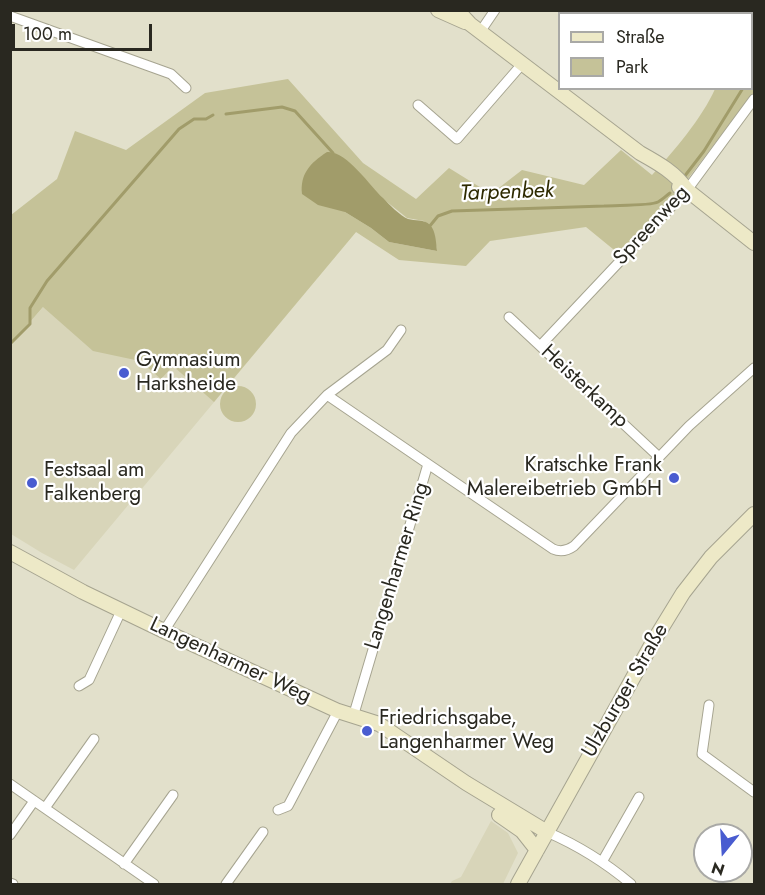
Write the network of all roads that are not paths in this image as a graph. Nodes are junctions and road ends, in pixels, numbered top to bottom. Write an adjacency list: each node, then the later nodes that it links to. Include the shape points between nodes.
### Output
1 (438, 10): 5 (main road)
2 (457, 10): 5 (main road)
3 (495, 10): 5 (street)
4 (10, 16): 7 (street, via 171,74)
5 (475, 28): 6 (main road)
6 (523, 63): 8 (main road); 11 (street, via 457,139)
7 (186, 88)
8 (558, 90)
9 (558, 90): 12 (main road, via 640,153 675,186)
10 (754, 99): 12 (street, Spreenweg)
11 (418, 105)
12 (687, 190): 13 (main road); 16 (street, Spreenweg)
13 (754, 243)
14 (509, 317): 16 (street, Heisterkamp)
15 (401, 330): 18 (street, via 381,356)
16 (540, 345): 19 (street, Heisterkamp)
17 (754, 368): 19 (street)
18 (327, 395): 20 (street, Langenharmer Ring); 24 (street, via 278,450)
19 (659, 458): 20 (street, via 574,546 561,551)
20 (428, 464): 28 (street, Langenharmer Ring)
21 (754, 514): 40 (main road, Ulzburger Straße, via 711,557 683,593)
22 (12, 552): 23 (main road, Langenharmer Weg)
23 (121, 611): 24 (main road, Langenharmer Weg); 25 (street, via 89,681)
24 (164, 631): 27 (main road, Langenharmer Weg)
25 (79, 686)
26 (709, 705): 32 (street, via 702,754)
27 (338, 711): 28 (main road, Langenharmer Weg); 37 (street, Langenharmer Weg, via 288,806)
28 (353, 717): 30 (main road, Langenharmer Weg, via 380,724)
29 (94, 739): 36 (street)
30 (466, 783): 40 (main road, Langenharmer Weg); 42 (main road, Langenharmer Weg, via 479,801 522,831)
31 (10, 784): 35 (street)
32 (754, 792)
33 (173, 795): 44 (street)
34 (639, 797): 43 (street)
35 (34, 801): 36 (street); 38 (street)
36 (45, 808): 44 (street)
37 (278, 810)
38 (14, 824): 41 (street)
39 (263, 832): 46 (street)
40 (547, 832): 42 (main road, Ulzburger Straße); 43 (street, Langenharmer Weg)
41 (10, 835)
42 (537, 850): 47 (main road, Ulzburger Straße)
43 (602, 862): 48 (street, Langenharmer Weg)
44 (124, 864): 45 (street)
45 (154, 885)
46 (226, 885)
47 (518, 885)
48 (631, 885)

